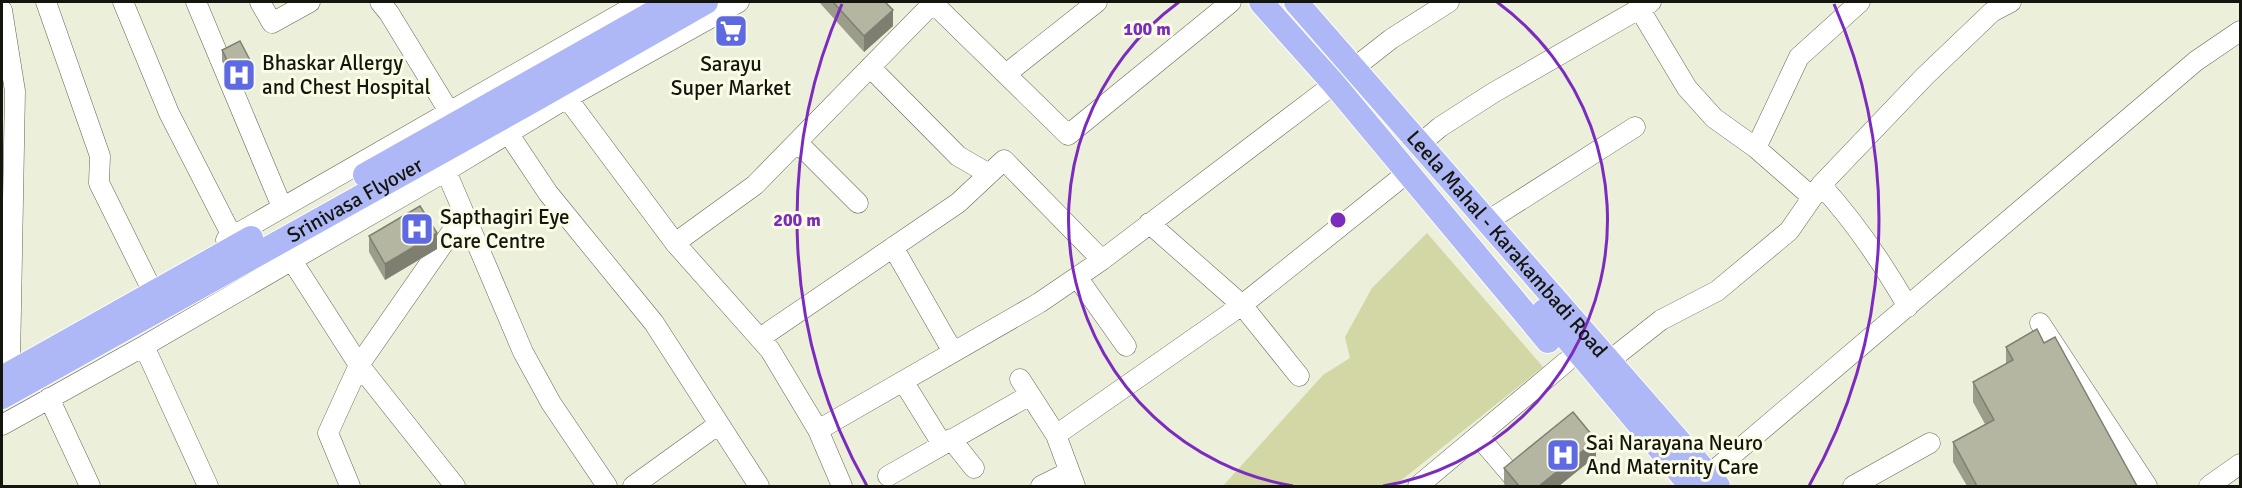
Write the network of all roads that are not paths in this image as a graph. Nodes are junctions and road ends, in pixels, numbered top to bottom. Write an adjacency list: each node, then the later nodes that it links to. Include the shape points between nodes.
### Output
1 (46, 2): 50 (street, via 100,156 99,183)
2 (123, 2): 44 (street, via 169,113)
3 (196, 2): 40 (street)
4 (260, 2): 5 (street, via 272,23)
5 (310, 2)
6 (380, 2): 28 (street)
7 (672, 2): 61 (main road, Srinivasa Flyover)
8 (706, 2): 64 (main road, Srinivasa Flyover)
9 (739, 2): 27 (street)
10 (934, 2): 23 (street); 25 (street)
11 (1097, 2): 25 (street)
12 (1231, 2): 25 (street, via 1068,135)
13 (1261, 2): 26 (main road, Leela Mahal - Karakambadi Road)
14 (1280, 2): 77 (main road)
15 (1296, 2): 24 (main road, Leela Mahal - Karakambadi Road)
16 (1449, 2): 24 (street)
17 (1860, 2): 33 (street, via 1799,57)
18 (2011, 2): 37 (street, via 1992,12 1925,76)
19 (629, 4): 28 (street)
20 (1645, 5): 32 (street, via 1493,93); 33 (street, via 1687,88 1714,118)
21 (2, 10): 38 (street, via 15,91)
22 (2241, 32): 52 (street, via 2196,61)
23 (870, 67): 31 (street); 36 (street, via 958,156)
24 (1354, 68): 32 (main road, Leela Mahal - Karakambadi Road)
25 (1006, 74)
26 (1334, 84): 35 (main road, Leela Mahal - Karakambadi Road); 43 (street)
27 (567, 98): 30 (street); 45 (street)
28 (450, 113): 40 (street)
29 (1635, 127): 42 (street)
30 (508, 133): 34 (street); 66 (street, via 549,193 654,323)
31 (797, 142): 39 (street); 45 (street, via 755,185)
32 (1420, 144): 42 (main road, Leela Mahal - Karakambadi Road)
33 (1756, 148): 37 (street)
34 (446, 171): 41 (street); 47 (street)
35 (1407, 173): 51 (street); 59 (main road, Leela Mahal - Karakambadi Road)
36 (989, 174): 46 (street, via 958,203); 48 (street, via 1004,160)
37 (1817, 191): 52 (street, via 1845,210 1879,256); 58 (street, via 1789,231 1717,291 1661,320)
38 (7, 199): 61 (street)
39 (858, 203)
40 (282, 207): 44 (street)
41 (464, 214): 60 (street); 82 (street, via 523,352 551,403)
42 (1486, 222): 58 (main road, Leela Mahal - Karakambadi Road)
43 (1149, 223): 48 (street); 51 (street)
44 (232, 236): 50 (street)
45 (675, 243): 54 (street)
46 (892, 247): 54 (street); 57 (street)
47 (291, 259): 55 (street); 60 (street)
48 (1102, 260): 49 (street)
49 (1077, 277): 56 (street); 57 (street)
50 (149, 284): 61 (street)
51 (1242, 304): 62 (street); 69 (street)
52 (1908, 307): 77 (street)
53 (2040, 323): 91 (street)
54 (760, 338): 68 (street)
55 (144, 346): 65 (street); 79 (street)
56 (1126, 346)
57 (954, 352): 63 (street)
58 (1609, 361): 77 (main road, Leela Mahal - Karakambadi Road)
59 (1566, 362): 70 (street); 89 (main road, Leela Mahal - Karakambadi Road)
60 (360, 366): 80 (street, via 328,433); 81 (street)
61 (4, 369)
62 (1299, 376)
63 (903, 381): 68 (street); 71 (street)
64 (2, 397)
65 (50, 398): 67 (street); 78 (street)
66 (719, 424): 83 (street); 84 (street)
67 (2, 425)
68 (818, 430): 85 (street)
69 (1056, 435): 71 (street, via 1025,387); 76 (street)
70 (1479, 437): 87 (street); 88 (street)
71 (947, 442): 74 (street); 75 (street)
72 (1930, 443): 90 (street)
73 (2241, 464): 92 (street)
74 (974, 468)
75 (888, 476)
76 (1072, 479): 86 (street)
77 (1704, 484)
78 (90, 486)
79 (208, 486)
80 (350, 486)
81 (455, 486)
82 (607, 486)
83 (633, 486)
84 (759, 486)
85 (842, 486)
86 (1041, 486)
87 (1418, 486)
88 (1521, 486)
89 (1670, 486)
90 (1854, 486)
91 (2147, 486)
92 (2209, 486)

